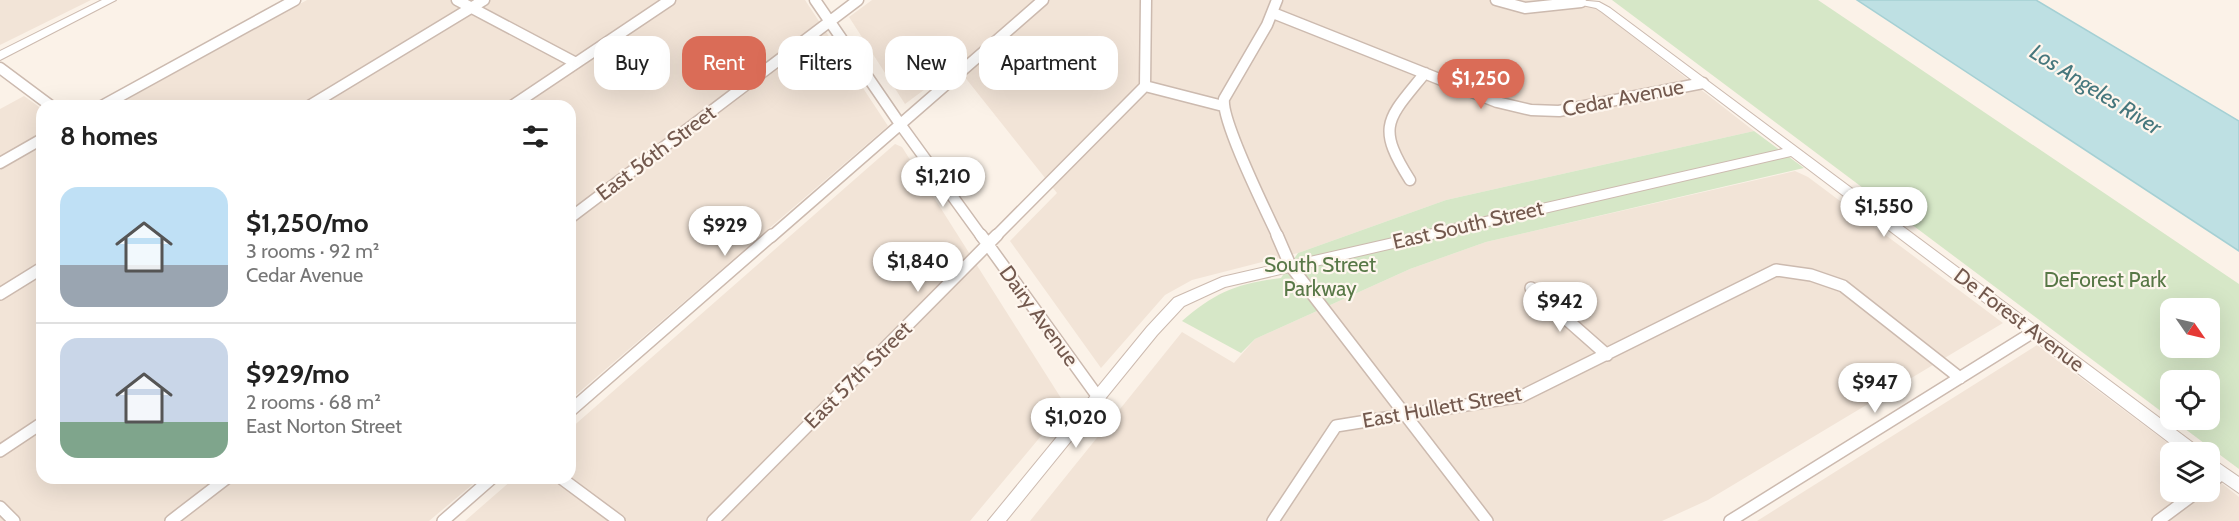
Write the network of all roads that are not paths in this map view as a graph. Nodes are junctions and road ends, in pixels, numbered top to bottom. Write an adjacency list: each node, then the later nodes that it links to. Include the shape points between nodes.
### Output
1 (111, 0): 16 (street)
2 (295, 0): 23 (street)
3 (457, 0): 13 (street)
4 (484, 0): 13 (street)
5 (670, 0): 17 (street)
6 (815, 0): 15 (street, Dairy Avenue)
7 (858, 0): 15 (street, East 56th Street)
8 (1043, 0): 27 (street)
9 (1146, 0): 21 (street)
10 (1277, 0): 14 (street)
11 (1496, 0): 12 (street, via 1525,8)
12 (1581, 2): 20 (street, De Forest Avenue, via 1599,5)
13 (472, 8): 17 (street); 24 (street)
14 (1273, 13): 19 (street, Cedar Avenue); 26 (street)
15 (829, 22): 27 (street, Dairy Avenue); 32 (street, East 56th Street)
16 (0, 56)
17 (576, 63): 25 (street)
18 (0, 68): 22 (street)
19 (1425, 73): 20 (street, Cedar Avenue, via 1497,102 1544,111 1572,110); 31 (street, via 1387,126 1388,146)
20 (1703, 83): 29 (street, De Forest Avenue)
21 (1145, 86): 26 (street); 33 (street, East 57th Street)
22 (43, 100)
23 (113, 100)
24 (319, 100)
25 (521, 100)
26 (1223, 106): 34 (street)
27 (900, 124): 33 (street, Dairy Avenue); 42 (street)
28 (36, 142): 30 (street)
29 (1794, 151): 34 (street, East South Street); 38 (street, De Forest Avenue)
30 (0, 163)
31 (1410, 180)
32 (576, 213)
33 (986, 244): 41 (street, Dairy Avenue); 58 (street, East 57th Street)
34 (1290, 265): 41 (street, East South Street, via 1222,282 1179,302); 43 (street)
35 (36, 272): 37 (street)
36 (1531, 288): 39 (street)
37 (0, 294)
38 (2035, 331): 40 (street); 45 (street, De Forest Avenue)
39 (1607, 355): 40 (street, East Hullett Street, via 1776,270 1810,275 1843,286); 43 (street, East Hullett Street, via 1522,396)
40 (1960, 378): 62 (street)
41 (1098, 397): 59 (street, East South Street)
42 (576, 406)
43 (1405, 414): 60 (street, East Hullett Street, via 1336,426); 61 (street)
44 (36, 427): 46 (street)
45 (2181, 442)
46 (0, 451)
47 (2220, 477): 51 (street)
48 (219, 484): 55 (street)
49 (485, 484): 56 (street)
50 (569, 484): 57 (street)
51 (2239, 486)
52 (2184, 502): 63 (street)
53 (0, 507): 54 (street)
54 (14, 521)
55 (171, 521)
56 (443, 521)
57 (619, 521)
58 (713, 521)
59 (996, 521)
60 (1273, 521)
61 (1487, 521)
62 (1730, 521)
63 (2158, 521)

